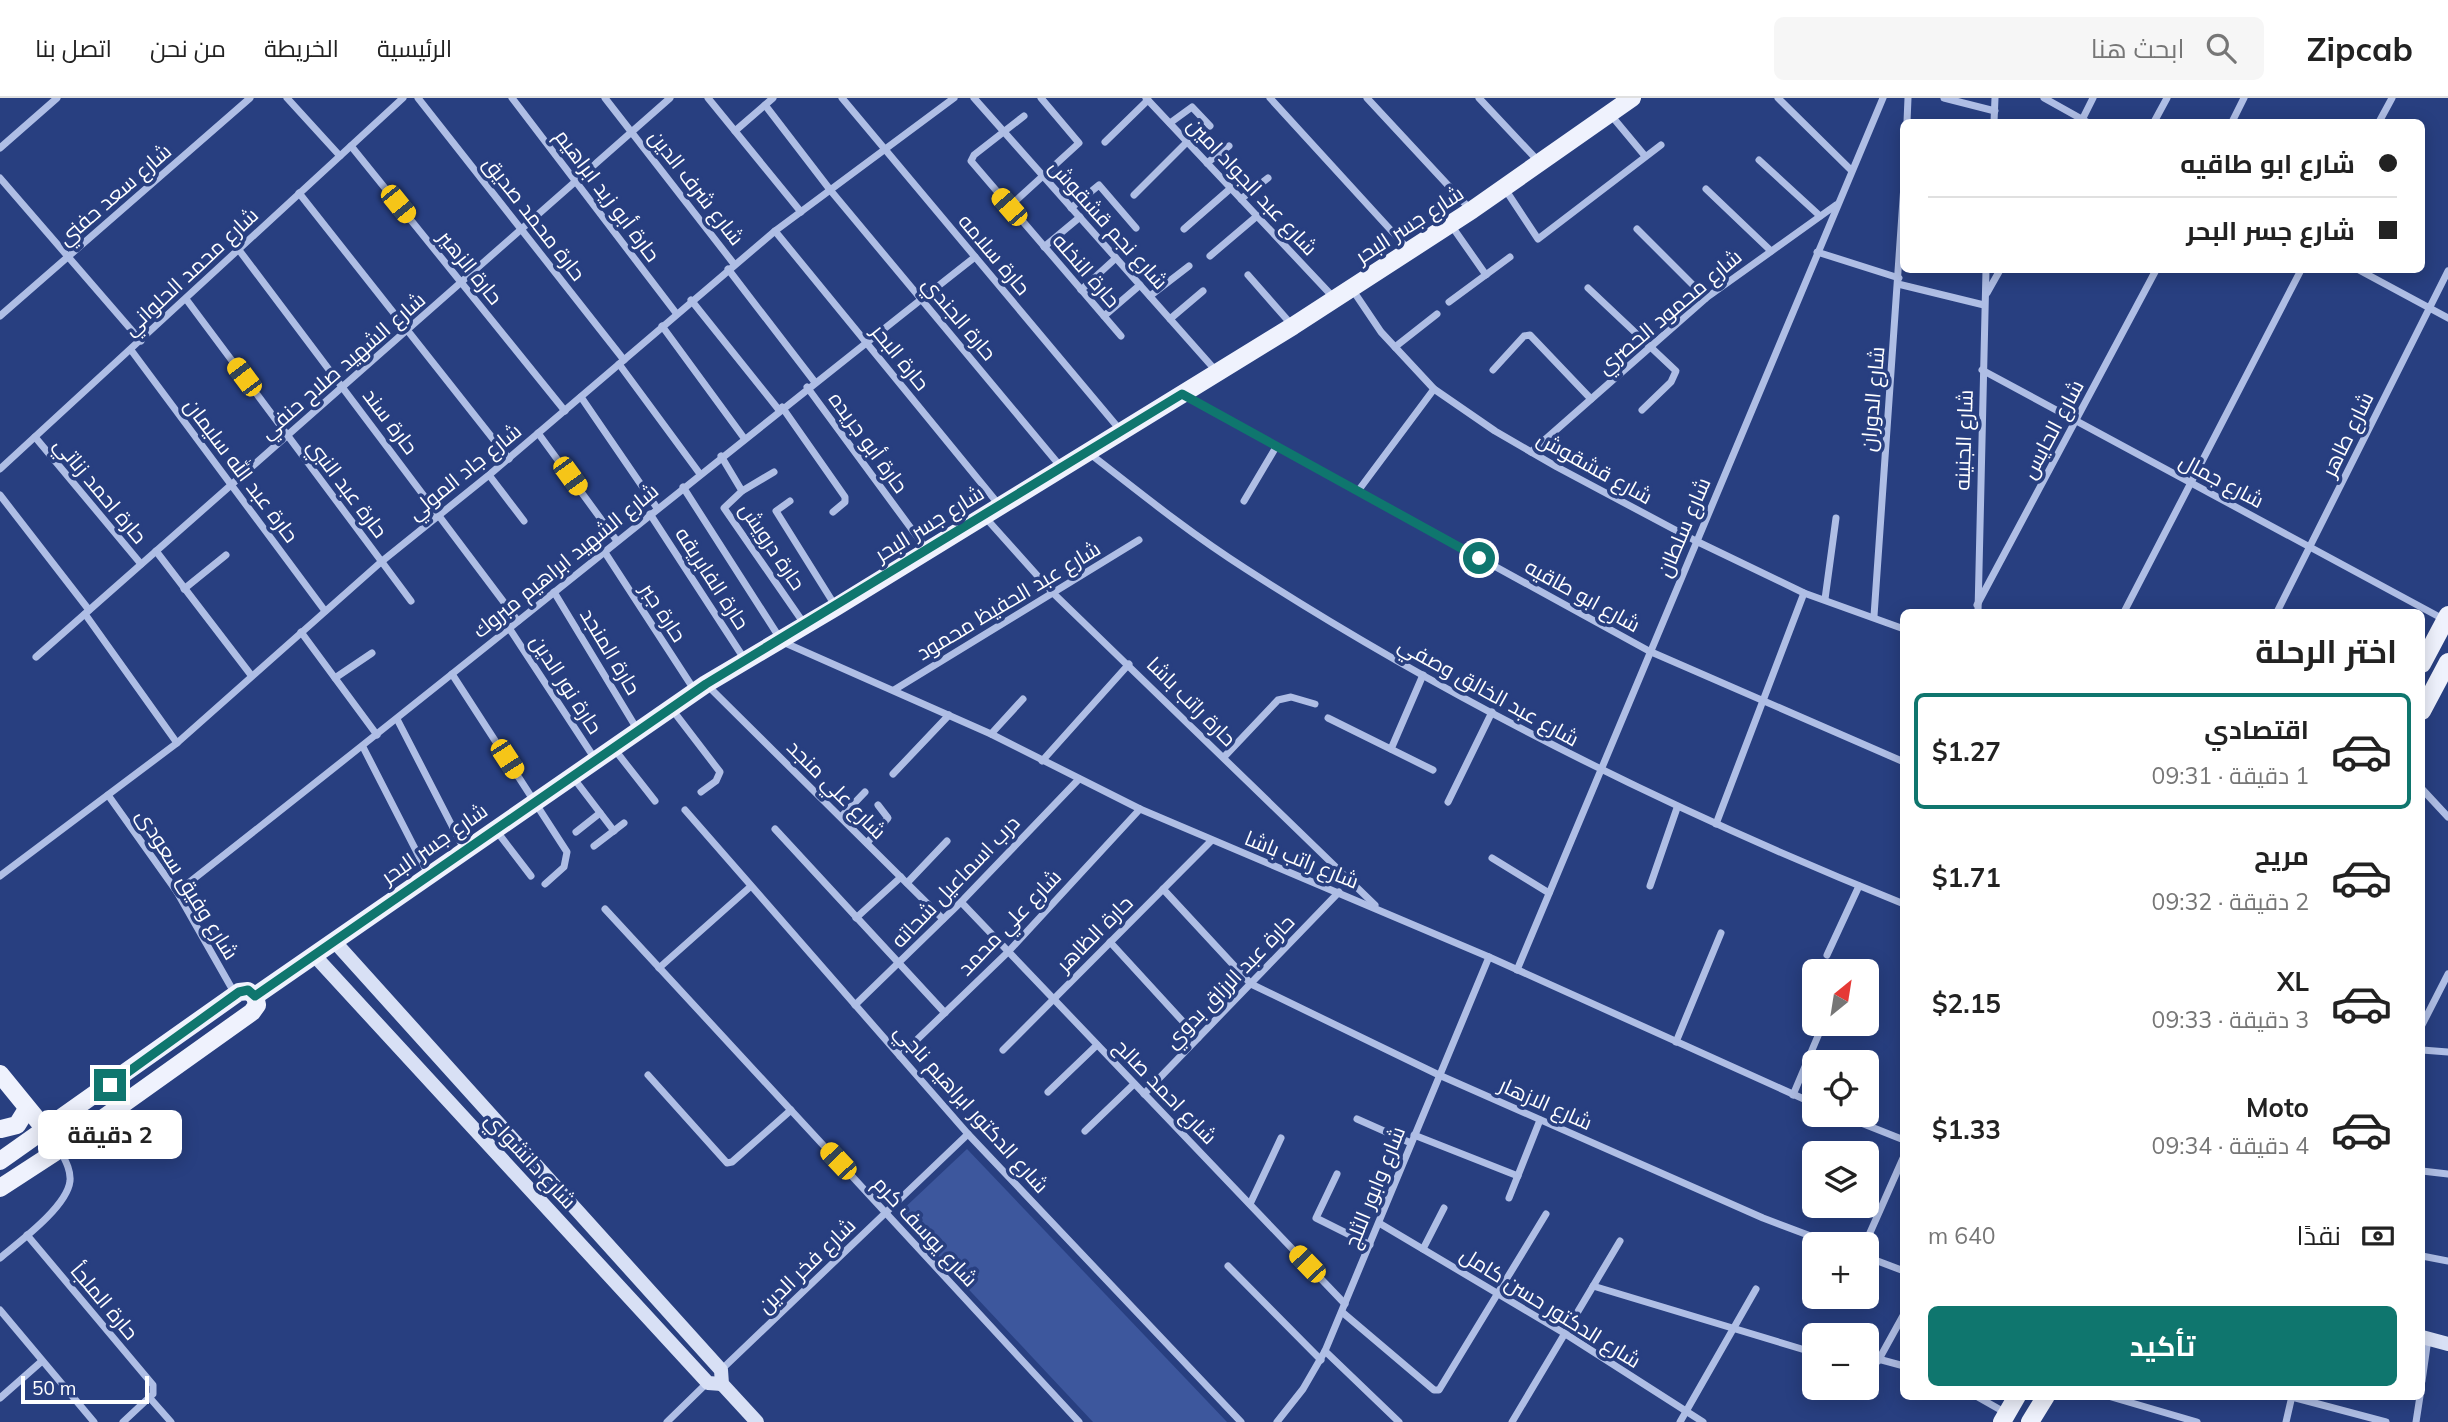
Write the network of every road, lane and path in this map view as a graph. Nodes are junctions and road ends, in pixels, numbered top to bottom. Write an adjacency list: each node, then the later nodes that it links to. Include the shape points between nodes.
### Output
1 (250, 98): 93 (street, شارع سعد حفني)
2 (287, 98): 56 (street)
3 (403, 98): 52 (street, شارع محمد الحلواني)
4 (418, 98): 83 (street, حارة محمد صديق)
5 (512, 98): 65 (street, حارة أبو زيد ابراهيم)
6 (605, 98): 45 (street, شارع شرف الدين)
7 (670, 98): 45 (street, شارع الشهيد صلاح حنفي)
8 (708, 98): 44 (street)
9 (773, 98): 31 (street)
10 (842, 98): 55 (street, حارة سلامه)
11 (954, 98): 55 (street, شارع جاد المولي)
12 (974, 98): 46 (street, شارع نجم قشقوش)
13 (1041, 98): 62 (street, via 1079,140)
14 (1270, 98): 89 (street)
15 (1367, 98): 76 (street)
16 (1632, 98): 33 (main road, شارع جسر البحر)
17 (1778, 98): 61 (street)
18 (1882, 98): 61 (street, شارع سلطان)
19 (1908, 98): 35 (street)
20 (1944, 98): 29 (street)
21 (1995, 98): 32 (street)
22 (2044, 98): 37 (street)
23 (2093, 98): 38 (street)
24 (2167, 98): 39 (street)
25 (2244, 98): 40 (street)
26 (2392, 98): 41 (street)
27 (52, 99): 48 (street)
28 (1147, 99): 42 (street, شارع عبد الجواد امين); 49 (street)
29 (1954, 99): 32 (street)
30 (1484, 100): 60 (street)
31 (765, 105): 44 (street); 69 (street, حارة الجندي)
32 (1995, 111): 36 (street)
33 (1610, 114): 57 (street); 60 (main road, شارع جسر البحر)
34 (1024, 116): 46 (street)
35 (1908, 119)
36 (1994, 119)
37 (2078, 119)
38 (2084, 119)
39 (2156, 119)
40 (2234, 119)
41 (2381, 119)
42 (1170, 123): 43 (street, via 1192,107); 50 (street, شارع عبد الجواد امين)
43 (1210, 126)
44 (735, 131): 77 (street)
45 (632, 132): 65 (street, شارع الشهيد صلاح حنفي); 99 (street, شارع شرف الدين)
46 (1004, 132): 62 (street, شارع نجم قشقوش); 74 (street, حارة النخله, via 974,155 972,164)
47 (0, 134): 48 (street)
48 (7, 142): 54 (street)
49 (1105, 142)
50 (1187, 142): 59 (street, شارع عبد الجواد امين); 71 (street)
51 (1661, 145): 57 (street)
52 (351, 146): 56 (street, شارع محمد الحلواني); 109 (street, حارة الزهير)
53 (1229, 146): 59 (street)
54 (0, 148)
55 (886, 150): 69 (street, شارع جاد المولي); 94 (street, حارة سلامه)
56 (340, 156): 70 (street, شارع محمد الحلواني)
57 (1645, 156): 67 (street, via 1538,239)
58 (1759, 160): 79 (street)
59 (1207, 163): 66 (street, شارع عبد الجواد امين)
60 (1541, 163): 67 (main road, شارع جسر البحر)
61 (1851, 170): 73 (street, شارع سلطان)
62 (1043, 176): 74 (street); 75 (street, شارع نجم قشقوش)
63 (0, 178): 93 (street)
64 (1268, 178): 72 (street)
65 (576, 182): 83 (street, شارع الشهيد صلاح حنفي); 124 (street, حارة أبو زيد ابراهيم)
66 (1231, 188): 72 (street, شارع عبد الجواد امين); 84 (street)
67 (1504, 188): 76 (main road, شارع جسر البحر)
68 (1706, 189): 90 (street)
69 (831, 191): 77 (street, شارع جاد المولي); 118 (street, حارة الجندي)
70 (299, 193): 88 (street, شارع محمد الحلواني); 132 (street)
71 (1134, 195)
72 (1241, 198): 78 (street, شارع عبد الجواد امين)
73 (1836, 205): 79 (street, شارع محمود الحصري); 91 (street, شارع سلطان)
74 (1009, 207): 87 (street, حارة النخله)
75 (1071, 208): 80 (street, شارع نجم قشقوش); 82 (street, via 1099,186)
76 (1472, 210): 81 (main road, شارع جسر البحر)
77 (801, 212): 86 (street, شارع جاد المولي)
78 (1257, 216): 92 (street); 119 (street, شارع عبد الجواد امين)
79 (1820, 216): 90 (street, شارع محمود الحصري)
80 (1080, 217): 87 (street); 96 (street, شارع نجم قشقوش)
81 (1450, 224): 89 (main road, شارع جسر البحر); 107 (street)
82 (1136, 228)
83 (521, 229): 109 (street, شارع الشهيد صلاح حنفي); 139 (street, حارة محمد صديق)
84 (1184, 229)
85 (1637, 229): 116 (street)
86 (775, 231): 99 (street, شارع جاد المولي); 135 (street, حارة البحر)
87 (1044, 247): 113 (street, حارة النخله)
88 (239, 250): 117 (street, شارع محمد الحلواني); 144 (street, حارة سند)
89 (1410, 250): 111 (main road, شارع جسر البحر)
90 (1771, 251): 116 (street, شارع محمود الحصري)
91 (1817, 252): 108 (street); 187 (street, شارع سلطان)
92 (1210, 256)
93 (68, 257): 126 (street, شارع سعد حفني); 134 (street)
94 (975, 257): 118 (street, شارع الشهيد ابراهيم مبروك); 154 (street, حارة سلامه)
95 (1510, 257): 107 (street)
96 (1116, 258): 110 (street, شارع نجم قشقوش); 113 (street)
97 (1900, 262): 108 (street, شارع الدوران)
98 (1189, 266): 115 (street)
99 (731, 267): 120 (street, شارع جاد المولي); 143 (street, شارع شرف الدين)
100 (2448, 271): 123 (street, شارع طاهر)
101 (1986, 273): 121 (street, شارع الجنينه)
102 (1998, 273): 121 (street)
103 (2154, 273): 153 (street, شارع الحايس)
104 (2299, 273): 169 (street)
105 (2365, 273): 123 (street)
106 (1248, 275): 131 (street)
107 (1486, 275): 122 (street)
108 (1899, 281): 121 (street); 207 (street, شارع الدوران)
109 (461, 283): 132 (street, شارع الشهيد صلاح حنفي); 152 (street, حارة الزهير)
110 (1140, 285): 115 (street, شارع نجم قشقوش); 127 (street)
111 (1352, 288): 119 (main road, شارع جسر البحر); 137 (street, شارع قشقوش)
112 (1588, 288): 136 (street)
113 (1081, 289): 127 (street, حارة النخله)
114 (1203, 291): 129 (street)
115 (1150, 296): 129 (street, شارع نجم قشقوش)
116 (1706, 298): 136 (street, شارع محمود الحصري)
117 (186, 299): 134 (street, شارع محمد الحلواني); 156 (street, حارة عبد النبي)
118 (921, 299): 135 (street, شارع الشهيد ابراهيم مبروك); 164 (street, حارة الجندي)
119 (1335, 299): 131 (main road, شارع جسر البحر)
120 (691, 300): 124 (street, شارع جاد المولي); 150 (street)
121 (1984, 301): 141 (street, شارع الجنينه)
122 (1449, 302)
123 (2429, 307): 128 (street); 188 (street, شارع طاهر)
124 (676, 313): 130 (street, شارع جاد المولي)
125 (1437, 314): 137 (street)
126 (0, 316)
127 (1104, 316): 133 (street, حارة النخله)
128 (2448, 318)
129 (1170, 319): 142 (street, شارع نجم قشقوش)
130 (662, 326): 139 (street, شارع جاد المولي); 158 (street)
131 (1293, 326): 142 (main road, شارع جسر البحر)
132 (407, 331): 144 (street, شارع الشهيد صلاح حنفي); 163 (street)
133 (1121, 336)
134 (141, 341): 138 (street, شارع محمد الحلواني)
135 (867, 343): 143 (street, شارع الشهيد ابراهيم مبروك); 177 (street, حارة البحر)
136 (1650, 346): 149 (street, شارع محمود الحصري); 151 (street, via 1676,376)
137 (1395, 347): 146 (street, شارع قشقوش)
138 (131, 350): 157 (street, شارع محمد الحلواني); 170 (street, حارة عبد الله سليمان)
139 (622, 362): 148 (street, شارع جاد المولي); 167 (street, حارة محمد صديق)
140 (1493, 370): 149 (street, via 1530,335)
141 (1982, 370): 153 (street, شارع جمال); 202 (street, شارع الجنينه)
142 (1218, 373): 147 (main road, شارع جسر البحر)
143 (814, 381): 145 (street, شارع الشهيد ابراهيم مبروك)
144 (343, 387): 156 (street, شارع الشهيد صلاح حنفي); 180 (street, حارة سند)
145 (807, 387): 150 (street, شارع الشهيد ابراهيم مبروك); 191 (street, حارة أبو جريده)
146 (1434, 389): 161 (street, شارع قشقوش); 173 (street)
147 (1182, 394): 154 (main road, شارع جسر البحر); 159 (street, شارع ابو طاقيه)
148 (581, 397): 152 (street, شارع جاد المولي); 178 (street)
149 (1591, 399): 161 (street, شارع محمود الحصري)
150 (780, 409): 158 (street, شارع الشهيد ابراهيم مبروك); 179 (street, via 845,497)
151 (1642, 410)
152 (565, 411): 155 (street, شارع جاد المولي)
153 (2076, 421): 169 (street, شارع جمال); 202 (street, شارع الحايس)
154 (1121, 432): 160 (main road, شارع جسر البحر)
155 (538, 433): 163 (street, شارع جاد المولي); 186 (street)
156 (287, 436): 170 (street, شارع الشهيد صلاح حنفي); 193 (street, حارة عبد النبي)
157 (35, 438): 165 (street, شارع محمد الحلواني); 194 (street, حارة احمد زناتي)
158 (744, 438): 162 (street, شارع الشهيد ابراهيم مبروك)
159 (1276, 447): 173 (street, شارع ابو طاقيه); 176 (street)
160 (1088, 453): 164 (main road, شارع جسر البحر); 224 (street, شارع عبد الخالق وصفي, via 1245,569)
161 (1531, 453): 187 (street, شارع قشقوش)
162 (721, 456): 167 (street, شارع الشهيد ابراهيم مبروك); 172 (street, حارة درويش)
163 (509, 458): 168 (street, شارع جاد المولي)
164 (1062, 468): 177 (main road, شارع جسر البحر)
165 (0, 469)
166 (774, 472): 172 (street)
167 (700, 474): 171 (street, شارع الشهيد ابراهيم مبروك)
168 (489, 475): 180 (street, شارع جاد المولي); 184 (street)
169 (2190, 482): 188 (street, شارع جمال); 203 (street)
170 (232, 486): 189 (street, شارع الشهيد صلاح حنفي); 205 (street, حارة عبد الله سليمان)
171 (683, 487): 178 (street, شارع الشهيد ابراهيم مبروك); 214 (street)
172 (742, 491): 210 (street, حارة درويش, via 724,508)
173 (1358, 491): 215 (street, شارع ابو طاقيه)
174 (0, 495): 206 (street)
175 (790, 500): 201 (street, via 776,511)
176 (1244, 501)
177 (1000, 506): 182 (main road, شارع جسر البحر)
178 (657, 508): 181 (street, شارع الشهيد ابراهيم مبروك)
179 (833, 512)
180 (440, 514): 193 (street, شارع جاد المولي); 209 (street, حارة سند)
181 (650, 514): 186 (street, شارع الشهيد ابراهيم مبروك); 219 (street, حارة الفابريقه)
182 (983, 516): 191 (main road, شارع جسر البحر); 197 (street, حارة راتب باشا)
183 (1836, 518): 199 (street)
184 (524, 521)
185 (1139, 540): 197 (street, شارع عبد الحفيظ محمود)
186 (617, 541): 190 (street, شارع الشهيد ابراهيم مبروك)
187 (1696, 541): 198 (street, شارع قشقوش); 215 (street, شارع سلطان)
188 (2311, 548): 204 (street, شارع طاهر); 208 (street, شارع جمال)
189 (156, 551): 194 (street, شارع الشهيد صلاح حنفي); 195 (street)
190 (604, 551): 196 (street, شارع الشهيد ابراهيم مبروك); 226 (street, حارة جبر)
191 (927, 551): 201 (main road, شارع جسر البحر)
192 (226, 555): 195 (street)
193 (381, 562): 200 (street, حارة عبد النبي); 205 (street, شارع جاد المولي)
194 (141, 564): 206 (street, شارع الشهيد صلاح حنفي)
195 (184, 589): 223 (street)
196 (554, 592): 209 (street, شارع الشهيد ابراهيم مبروك); 237 (street, حارة المنجد)
197 (1052, 592): 221 (street, حارة راتب باشا); 227 (street, شارع عبد الحفيظ محمود)
198 (1804, 593): 199 (street, شارع قشقوش); 229 (street)
199 (1825, 599): 207 (street, شارع قشقوش)
200 (411, 601)
201 (836, 607): 210 (main road, شارع جسر البحر)
202 (1977, 609)
203 (2126, 609)
204 (2279, 609)
205 (325, 611): 213 (street, شارع جاد المولي)
206 (87, 612): 217 (street, شارع الشهيد صلاح حنفي); 240 (street)
207 (1874, 616): 211 (street, شارع قشقوش)
208 (2447, 617): 218 (main road)
209 (518, 621): 212 (street, شارع الشهيد ابراهيم مبروك)
210 (806, 625): 214 (main road, شارع جسر البحر)
211 (1900, 627)
212 (509, 628): 222 (street, شارع الشهيد ابراهيم مبروك); 245 (street, حارة نور الدين)
213 (301, 632): 223 (street, شارع جاد المولي); 225 (street)
214 (780, 640): 219 (main road, شارع جسر البحر); 227 (street, شارع راتب باشا)
215 (1649, 651): 229 (street, شارع ابو طاقيه); 249 (street, شارع سلطان)
216 (372, 653): 225 (street)
217 (36, 657)
218 (2425, 658)
219 (746, 660): 226 (main road, شارع جسر البحر)
220 (2448, 662): 231 (main road)
221 (1129, 664): 244 (street, حارة راتب باشا); 247 (street)
222 (453, 674): 235 (street, شارع الشهيد ابراهيم مبروك); 257 (street)
223 (251, 675): 240 (street, شارع جاد المولي)
224 (1423, 675): 233 (street, شارع عبد الخالق وصفي); 243 (street)
225 (335, 678): 239 (street)
226 (701, 688): 232 (main road, شارع جسر البحر); 265 (street, شارع علي منجد)
227 (894, 690): 234 (street, شارع راتب باشا)
228 (1023, 699): 238 (street)
229 (1763, 702): 246 (street, شارع ابو طاقيه); 268 (street)
230 (1315, 704): 244 (street, via 1291,697 1278,700)
231 (2425, 705)
232 (671, 708): 237 (main road, شارع جسر البحر); 253 (street, via 720,772)
233 (1492, 712): 249 (street, شارع عبد الخالق وصفي); 259 (street)
234 (949, 715): 238 (street, شارع راتب باشا); 250 (street)
235 (397, 719): 239 (street, شارع الشهيد ابراهيم مبروك); 277 (street)
236 (1328, 719): 243 (street)
237 (638, 729): 241 (main road, شارع جسر البحر)
238 (991, 734): 247 (street, شارع راتب باشا)
239 (377, 735): 242 (street, شارع الشهيد ابراهيم مبروك)
240 (177, 743): 256 (street, شارع جاد المولي)
241 (613, 746): 245 (main road, شارع جسر البحر); 258 (street)
242 (363, 747): 281 (street); 289 (street, شارع الشهيد ابراهيم مبروك)
243 (1391, 749): 248 (street)
244 (1224, 757): 295 (street, حارة راتب باشا)
245 (595, 759): 251 (main road, شارع جسر البحر)
246 (1900, 760)
247 (1042, 761): 252 (street, شارع راتب باشا)
248 (1433, 770)
249 (1600, 771): 261 (street, شارع عبد الخالق وصفي); 291 (street, شارع سلطان)
250 (893, 774)
251 (571, 775): 257 (main road, شارع جسر البحر); 264 (street)
252 (1079, 779): 262 (street, شارع راتب باشا); 292 (street, درب اسماعيل شحاته)
253 (701, 792)
254 (865, 792): 265 (street)
255 (2425, 792): 266 (street)
256 (108, 795): 280 (street, شارع جاد المولي); 289 (street, شارع وفيق سعودى)
257 (534, 801): 270 (main road, شارع جسر البحر); 284 (street, via 568,855 564,867)
258 (655, 802)
259 (1448, 802)
260 (878, 805): 275 (street, via 888,818)
261 (1677, 808): 268 (street, شارع عبد الخالق وصفي); 285 (street)
262 (1140, 809): 274 (street, شارع راتب باشا); 301 (street, شارع علي محمد)
263 (685, 810): 287 (street, شارع الدكتور ابراهيم ناجي)
264 (600, 813): 271 (street); 272 (street)
265 (841, 817): 275 (street, شارع علي منجد)
266 (2448, 817)
267 (624, 823): 271 (street)
268 (1716, 824): 286 (street, شارع عبد الخالق وصفي)
269 (775, 828): 296 (street)
270 (495, 829): 277 (main road, شارع جسر البحر); 282 (street)
271 (614, 831): 276 (street)
272 (576, 832)
273 (947, 841): 283 (street)
274 (1210, 841): 288 (street, حارة الظاهر); 290 (street, شارع راتب باشا)
275 (867, 843): 283 (street, شارع علي منجد)
276 (594, 846)
277 (465, 850): 281 (main road, شارع جسر البحر)
278 (1492, 858): 291 (street)
279 (0, 864): 280 (street)
280 (3, 874)
281 (429, 875): 299 (main road, شارع جسر البحر)
282 (531, 876)
283 (904, 880): 296 (street); 297 (street, شارع علي منجد)
284 (545, 884)
285 (1650, 886)
286 (1859, 886): 293 (street, شارع عبد الخالق وصفي); 303 (street)
287 (750, 887): 306 (street); 313 (street, شارع الدكتور ابراهيم ناجي)
288 (1163, 889): 300 (street, حارة الظاهر); 309 (street)
289 (177, 892): 310 (street, شارع وفيق سعودى)
290 (1339, 892): 295 (street, شارع راتب باشا); 309 (street, حارة عبد الرزاق بدوي)
291 (1549, 893): 307 (street, شارع سلطان)
292 (961, 902): 297 (street, درب اسماعيل شحاته); 301 (street, شارع احمد صالح)
293 (1900, 902)
294 (605, 909): 306 (street, شارع يوسف كرم)
295 (1378, 909): 304 (street, شارع راتب باشا)
296 (856, 918): 305 (street)
297 (943, 919): 305 (street, درب اسماعيل شحاته)
298 (1721, 933): 318 (street)
299 (334, 941): 302 (main road, شارع جسر البحر); 387 (street, شارع دانشواي)
300 (1110, 942): 312 (street, حارة الظاهر); 317 (street)
301 (1008, 951): 312 (street, شارع احمد صالح); 314 (street, شارع علي محمد)
302 (314, 955): 311 (main road, شارع جسر البحر); 387 (street, شارع دانشواي)
303 (1827, 955)
304 (1489, 957): 307 (street, شارع راتب باشا); 325 (street, شارع وابور الثلج)
305 (898, 964): 313 (street, درب اسماعيل شحاته); 314 (street)
306 (659, 968): 333 (street, شارع يوسف كرم)
307 (1517, 970): 318 (street, شارع راتب باشا)
308 (2448, 974): 315 (street)
309 (1251, 984): 317 (street, حارة عبد الرزاق بدوي); 325 (street, شارع الازهار)
310 (235, 994): 311 (main road, via 248,990); 338 (main road)
311 (255, 996): 344 (main road, شارع جسر البحر, via 257,1005 252,1012)
312 (1054, 999): 319 (street, شارع احمد صالح); 320 (street, حارة الظاهر)
313 (855, 1005): 323 (street, شارع الدكتور ابراهيم ناجي)
314 (945, 1013): 323 (street, شارع علي محمد)
315 (2425, 1019)
316 (1818, 1036): 330 (street)
317 (1198, 1038): 329 (street, حارة عبد الرزاق بدوي)
318 (1676, 1042): 330 (street, شارع راتب باشا)
319 (1097, 1045): 327 (street, شارع احمد صالح); 328 (street)
320 (1003, 1049)
321 (2425, 1050): 322 (street)
322 (2448, 1052)
323 (900, 1056): 340 (street, شارع الدكتور ابراهيم ناجي)
324 (0, 1074): 332 (main road)
325 (1439, 1074): 335 (street, شارع الازهار); 343 (street, شارع وابور الثلج)
326 (648, 1076): 333 (street, via 727,1163)
327 (1134, 1084): 329 (street, شارع احمد صالح); 339 (street)
328 (1048, 1092)
329 (1144, 1094): 353 (street, شارع احمد صالح)
330 (1793, 1095): 331 (street, شارع راتب باشا)
331 (1802, 1099)
332 (27, 1109): 337 (main road, via 17,1125); 338 (main road)
333 (791, 1110): 355 (street, شارع يوسف كرم)
334 (1357, 1119): 343 (street)
335 (1541, 1119): 350 (street); 359 (street, شارع الازهار)
336 (1871, 1127): 341 (street)
337 (0, 1128): 345 (main road)
338 (47, 1130): 344 (main road); 345 (main road)
339 (1085, 1131)
340 (968, 1133): 355 (street, شارع فخر الدين); 405 (street, شارع الدكتور ابراهيم ناجي)
341 (1900, 1138)
342 (1281, 1139): 353 (street)
343 (1413, 1139): 350 (street); 357 (street, شارع وابور الثلج)
344 (60, 1149): 351 (main road, شارع جسر البحر); 360 (street, via 70,1174 68,1191)
345 (2, 1160)
346 (1900, 1165): 358 (street)
347 (2425, 1171): 349 (street)
348 (1338, 1174): 362 (street, via 1316,1218)
349 (2448, 1174)
350 (1518, 1176): 352 (street)
351 (0, 1188)
352 (1509, 1198)
353 (1250, 1204): 373 (street, شارع احمد صالح)
354 (1444, 1208): 363 (street)
355 (886, 1213): 387 (street, شارع فخر الدين); 404 (street, شارع يوسف كرم)
356 (1546, 1214): 372 (street)
357 (1379, 1223): 362 (street, شارع وابور الثلج); 363 (street, شارع الدكتور حسن كامل)
358 (1871, 1232)
359 (1802, 1233)
360 (27, 1235): 365 (street); 388 (street, حارة الملجأ, via 155,1389)
361 (1620, 1241): 370 (street)
362 (1370, 1245): 373 (street, شارع وابور الثلج)
363 (1423, 1249): 372 (street, شارع الدكتور حسن كامل)
364 (2425, 1257): 366 (street)
365 (0, 1258)
366 (2448, 1261)
367 (1879, 1262): 369 (street)
368 (1228, 1266): 384 (street)
369 (1900, 1270)
370 (1593, 1286): 376 (street); 377 (street)
371 (1756, 1289): 376 (street)
372 (1496, 1292): 373 (street, شارع احمد صالح, via 1443,1388 1434,1390); 377 (street, شارع الدكتور حسن كامل)
373 (1344, 1308): 381 (street, شارع وابور الثلج)
374 (0, 1310): 383 (street)
375 (1900, 1321): 382 (street)
376 (1734, 1329): 380 (street); 397 (street)
377 (1564, 1334): 397 (street, شارع الدكتور حسن كامل); 408 (street)
378 (2425, 1338): 379 (street)
379 (2448, 1344)
380 (1802, 1349)
381 (1325, 1352): 384 (street, شارع وابور الثلج); 407 (street)
382 (1879, 1359)
383 (42, 1360): 389 (street); 399 (street)
384 (1321, 1360): 406 (street, شارع وابور الثلج)
385 (1879, 1361): 386 (street)
386 (1900, 1365)
387 (717, 1379): 402 (street, شارع فخر الدين); 403 (street, شارع دانشواي)
388 (149, 1397): 400 (street); 401 (street)
389 (0, 1398)
390 (1981, 1400): 398 (street)
391 (2015, 1400): 398 (main road)
392 (2044, 1400): 411 (main road)
393 (2122, 1400): 412 (street)
394 (2291, 1400): 413 (street)
395 (2303, 1400): 414 (street)
396 (2419, 1400): 415 (street)
397 (1686, 1412): 409 (street); 410 (street, شارع الدكتور حسن كامل)
398 (2004, 1417)
399 (94, 1422)
400 (123, 1422)
401 (171, 1422)
402 (667, 1422)
403 (757, 1422)
404 (1079, 1422)
405 (1241, 1422)
406 (1277, 1422)
407 (1399, 1422)
408 (1512, 1422)
409 (1680, 1422)
410 (1703, 1422)
411 (2032, 1422)
412 (2197, 1422)
413 (2286, 1422)
414 (2386, 1422)
415 (2416, 1422)

